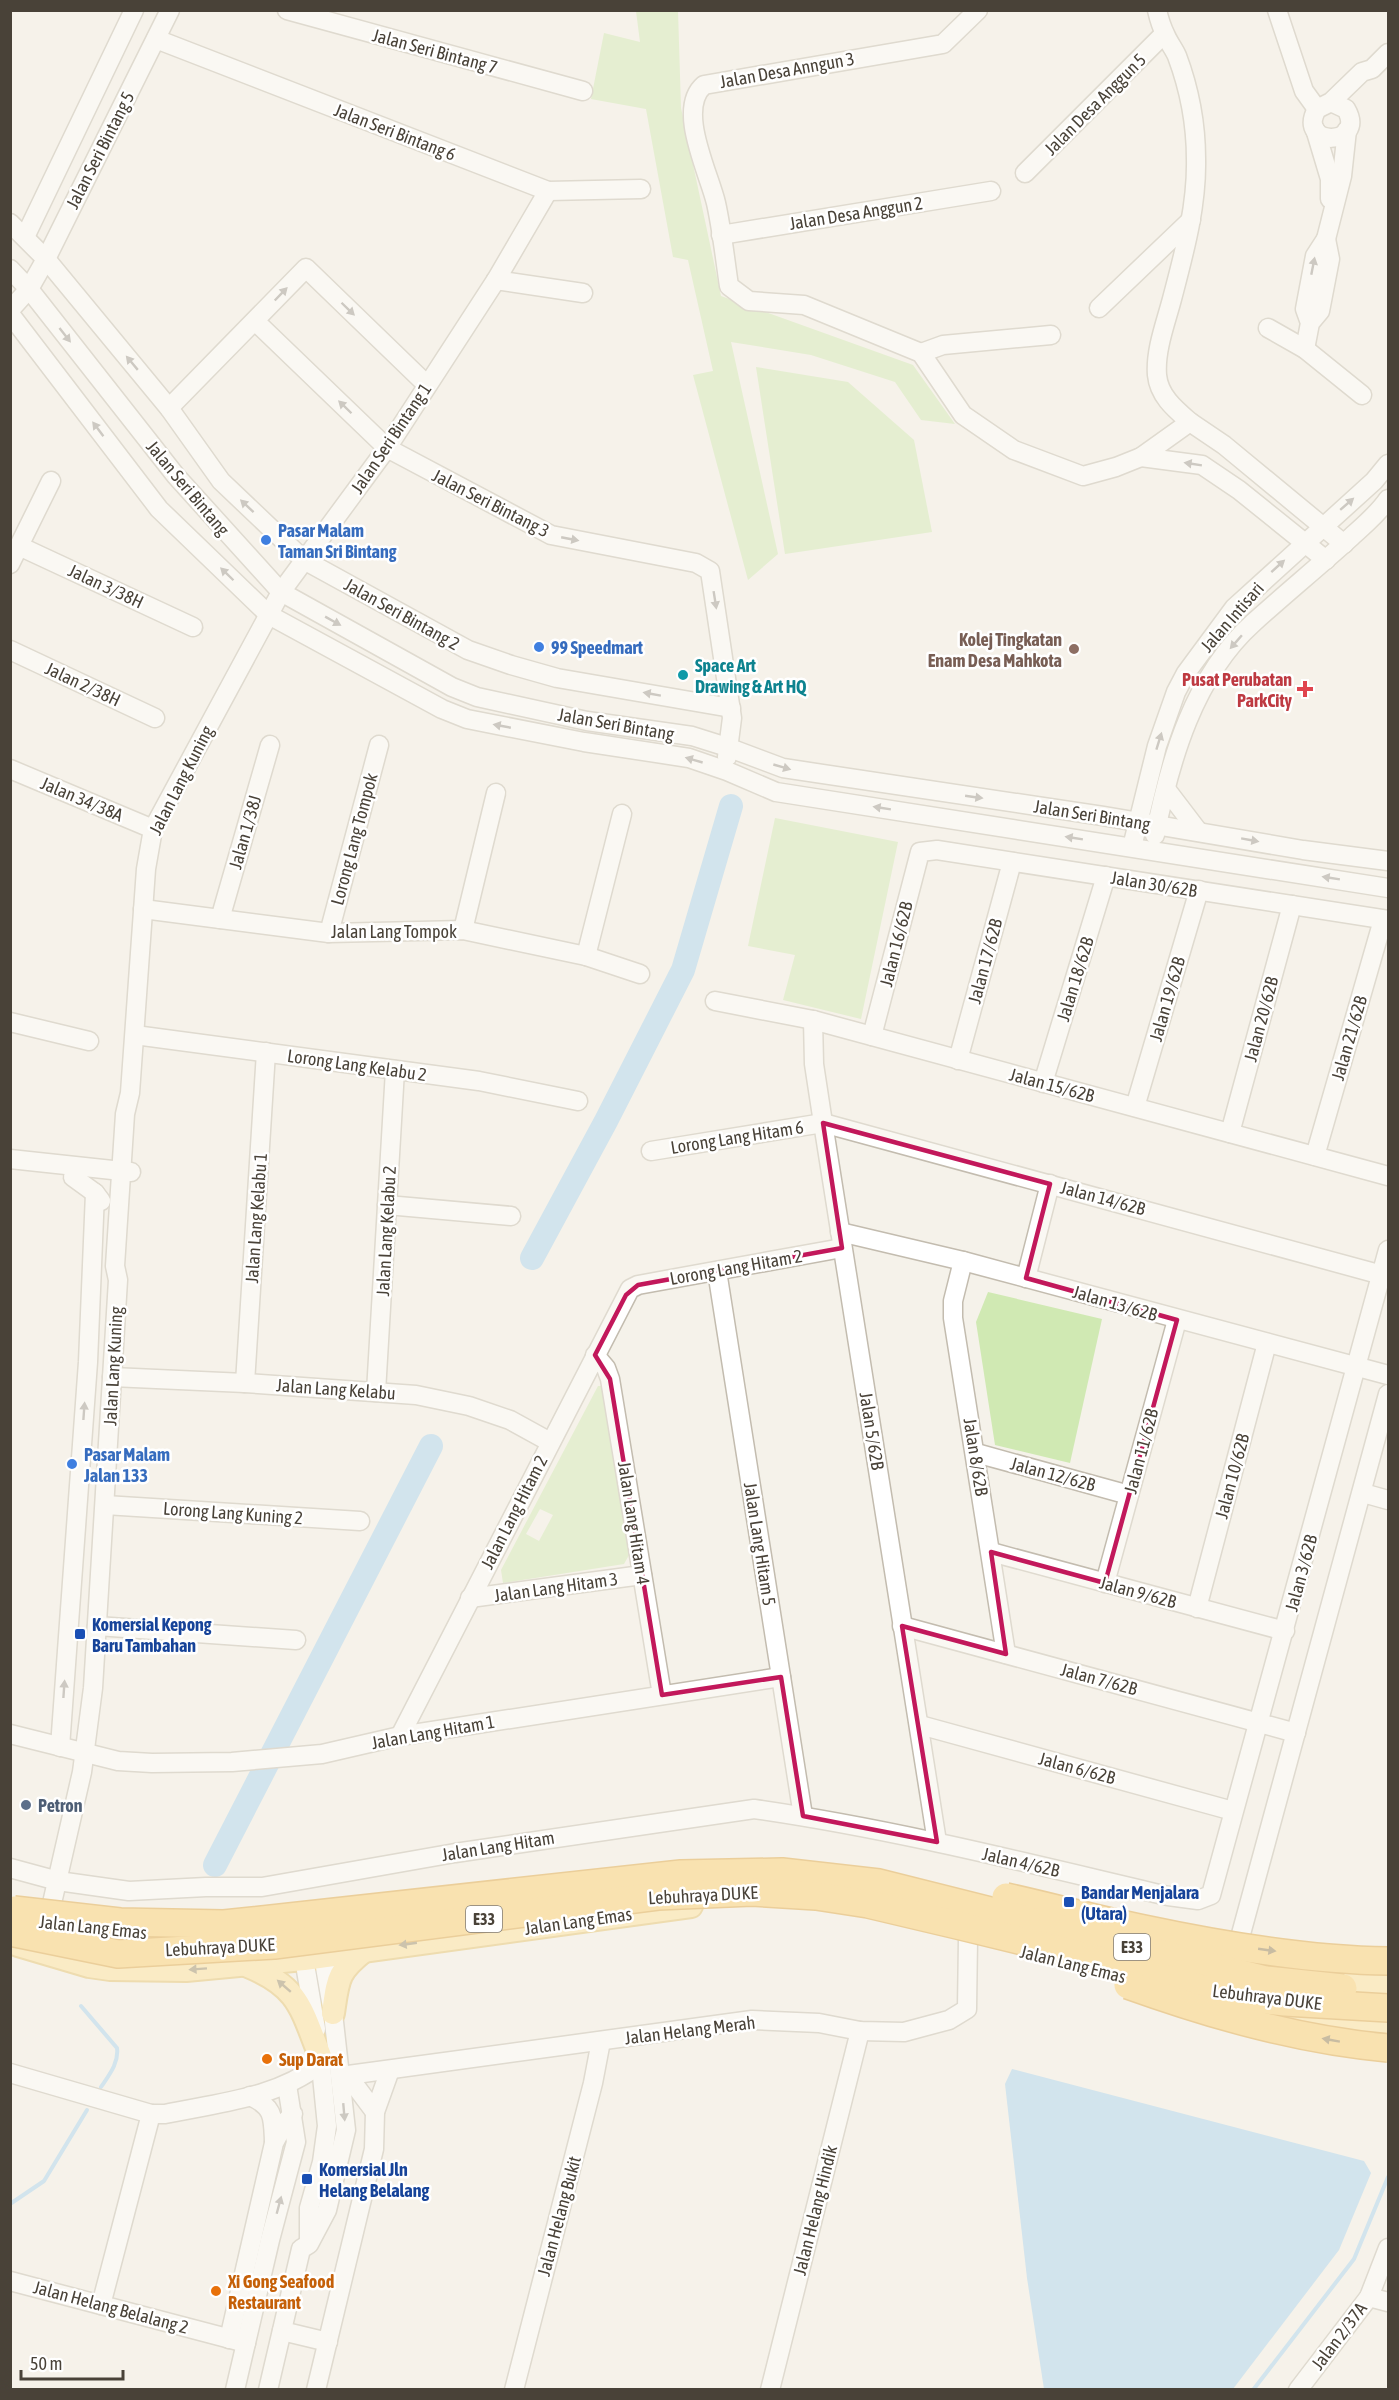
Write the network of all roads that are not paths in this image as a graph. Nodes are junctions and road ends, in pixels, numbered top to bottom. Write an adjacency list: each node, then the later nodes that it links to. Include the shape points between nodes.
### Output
1 (134, 10): 23 (street)
2 (170, 10): 8 (street, Jalan Seri Bintang 5)
3 (287, 10): 11 (street, Jalan Seri Bintang 7)
4 (978, 10): 22 (street, Jalan Desa Anngun 3, via 943,44 704,85 696,91 692,102 694,121)
5 (1157, 10): 7 (street)
6 (1277, 10): 12 (street, via 1304,91)
7 (1164, 34): 15 (street, Jalan Desa Anggun 5); 20 (street, via 1176,54 1194,128 1196,188)
8 (156, 39): 17 (street, Jalan Seri Bintang 6); 24 (street, Jalan Seri Bintang 5)
9 (1389, 53): 10 (street)
10 (1372, 69): 12 (street, via 1362,72); 13 (street, via 1356,94)
11 (583, 91)
12 (1324, 106): 13 (street, via 1346,109); 14 (street, via 1313,118)
13 (1348, 124): 14 (street, via 1339,137 1328,139); 19 (street, via 1342,176)
14 (1315, 129): 19 (street, via 1329,179)
15 (1025, 173)
16 (641, 189): 17 (street, Jalan Seri Bintang 6)
17 (548, 191): 26 (street, Jalan Seri Bintang 1)
18 (991, 191): 22 (street, Jalan Desa Anggun 2)
19 (1331, 213): 34 (street, via 1326,238 1315,256 1305,309 1310,323)
20 (1192, 219): 29 (street); 39 (street, via 1162,336 1157,375 1162,394)
21 (10, 223): 23 (street, Jalan Seri Bintang 2)
22 (722, 235): 35 (street, via 729,286 749,301 804,305)
23 (25, 237): 24 (street, Jalan Seri Bintang 2)
24 (45, 259): 27 (street, Jalan Seri Bintang 5); 38 (street, Jalan Seri Bintang 2, one-way to 24)
25 (10, 269): 27 (street, Jalan Seri Bintang)
26 (496, 280): 28 (street); 36 (street, Jalan Seri Bintang 1)
27 (29, 289): 30 (street, Jalan Seri Bintang 5); 54 (street, Jalan Seri Bintang, one-way to 54, via 176,477)
28 (583, 293)
29 (1099, 308)
30 (10, 312): 55 (street, Jalan Seri Bintang, one-way to 30, via 159,509)
31 (255, 321): 36 (street, one-way to 36, via 306,268); 38 (street); 40 (street, Jalan Seri Bintang 3, one-way to 31)
32 (1268, 328): 34 (street)
33 (1051, 335): 35 (street, via 943,345)
34 (1305, 349): 37 (street)
35 (921, 353): 41 (street, via 963,415 1014,450 1083,476)
36 (428, 385): 40 (street, Jalan Seri Bintang 1)
37 (1362, 395)
38 (169, 408): 51 (street, Jalan Seri Bintang 2, one-way to 38, via 220,481)
39 (1190, 422): 41 (street); 43 (street)
40 (387, 448): 51 (street, Jalan Seri Bintang 1); 58 (street, Jalan Seri Bintang 3, one-way to 58, via 551,535 696,562 710,572)
41 (1141, 457): 45 (street, one-way to 41, via 1202,465)
42 (1389, 464): 47 (street, Jalan Intisari, one-way to 42)
43 (1264, 478): 45 (street); 47 (street)
44 (51, 481): 50 (street)
45 (1249, 498): 48 (street)
46 (1389, 500): 49 (street, Jalan Intisari)
47 (1322, 526): 48 (street, Jalan Intisari); 49 (street)
48 (1304, 543): 52 (street); 66 (street, Jalan Intisari, one-way to 48, via 1157,746 1186,673 1234,608)
49 (1344, 544): 52 (street, Jalan Intisari)
50 (20, 546): 53 (street); 56 (street, Jalan 3/38H)
51 (304, 560): 54 (street, Jalan Seri Bintang 1); 58 (street, Jalan Seri Bintang 2, one-way to 51, via 557,678 468,650)
52 (1326, 560): 65 (street, Jalan Intisari, one-way to 65, via 1251,624 1217,666 1196,701)
53 (10, 564)
54 (281, 592): 55 (street, Jalan Lang Kuning); 62 (street, Jalan Seri Bintang, one-way to 62, via 477,697 587,721 692,736)
55 (269, 615): 64 (street, Jalan Seri Bintang, one-way to 55, via 689,758 467,719); 72 (street, Jalan Lang Kuning)
56 (193, 627)
57 (10, 650): 59 (street, Jalan 2/38H)
58 (731, 708): 62 (street, Jalan Seri Bintang 3)
59 (155, 718)
60 (270, 745): 84 (street, Jalan 1/38J)
61 (379, 745): 87 (street, Lorong Lang Tompok)
62 (727, 747): 64 (street, via 731,765); 69 (street, Jalan Seri Bintang, one-way to 69, via 783,768)
63 (10, 769): 72 (street, Jalan 34/38A)
64 (755, 783): 74 (street, Jalan Seri Bintang, one-way to 64, via 776,792)
65 (1166, 789): 71 (street, Jalan Intisari); 73 (street)
66 (1146, 790): 69 (street); 70 (street, Jalan Intisari)
67 (496, 793): 86 (street)
68 (622, 814): 88 (street)
69 (1103, 816): 70 (street, Jalan Seri Bintang)
70 (1138, 822): 71 (street, Jalan Seri Bintang); 74 (street, Jalan Intisari)
71 (1157, 826): 73 (street, Jalan Seri Bintang); 75 (street, Jalan Intisari)
72 (153, 829): 83 (street, Jalan Lang Kuning)
73 (1198, 831): 77 (street, Jalan Seri Bintang, one-way to 77)
74 (1132, 847): 75 (street, Jalan Seri Bintang)
75 (1152, 850): 80 (street, Jalan Seri Bintang, one-way to 75)
76 (920, 852): 78 (street, Jalan 30/62B, via 937,850); 94 (street, Jalan 16/62B)
77 (1389, 861)
78 (1012, 862): 79 (street, Jalan 30/62B); 97 (street, Jalan 17/62B)
79 (1106, 876): 81 (street, Jalan 30/62B); 99 (street, Jalan 18/62B)
80 (1389, 888)
81 (1199, 890): 82 (street, Jalan 30/62B); 101 (street, Jalan 19/62B)
82 (1292, 905): 85 (street, Jalan 30/62B); 103 (street, Jalan 20/62B)
83 (143, 909): 84 (street, Jalan Lang Tompok); 93 (street, Jalan Lang Kuning)
84 (220, 918): 87 (street, Jalan Lang Tompok)
85 (1386, 920): 105 (street, Jalan 21/62B)
86 (463, 930): 87 (street, Jalan Lang Tompok); 88 (street, Jalan Lang Tompok)
87 (329, 933)
88 (586, 956): 89 (street, Jalan Lang Tompok)
89 (640, 974)
90 (714, 1001): 91 (street, Jalan 15/62B)
91 (813, 1020): 94 (street, Jalan 15/62B); 102 (street, Jalan 5/62B, via 814,1064)
92 (10, 1022): 95 (street)
93 (135, 1035): 96 (street, Lorong Lang Kelabu 2); 110 (street, Jalan Lang Kuning, via 130,1093 135,1115)
94 (872, 1036): 97 (street, Jalan 15/62B)
95 (89, 1041)
96 (266, 1052): 98 (street, Lorong Lang Kelabu 2); 130 (street, Jalan Lang Kelabu 1)
97 (958, 1060): 99 (street, Jalan 15/62B)
98 (396, 1070): 100 (street, Lorong Lang Kelabu 2, via 479,1081); 113 (street, Jalan Lang Kelabu 2)
99 (1043, 1083): 101 (street, Jalan 15/62B)
100 (579, 1101)
101 (1135, 1107): 103 (street, Jalan 15/62B)
102 (823, 1123): 104 (street, Lorong Lang Hitam 6); 111 (street, Jalan 14/62B); 115 (street, Jalan 5/62B)
103 (1230, 1133): 105 (street, Jalan 15/62B)
104 (651, 1151)
105 (1315, 1156): 108 (street, Jalan 15/62B)
106 (10, 1159): 110 (street)
107 (10, 1170): 109 (street)
108 (1389, 1176)
109 (73, 1177): 110 (street); 112 (street)
110 (126, 1177): 116 (street, Jalan Lang Kuning); 122 (street, Jalan Lang Kuning, via 123,1266)
111 (1050, 1184): 120 (street, Jalan 14/62B); 121 (street)
112 (95, 1193): 116 (street, via 114,1222); 157 (street, one-way to 112, via 88,1362)
113 (387, 1205): 114 (street); 131 (street, Jalan Lang Kelabu 2)
114 (511, 1216)
115 (841, 1240): 118 (street, Jalan 13/62B); 119 (street, Lorong Lang Hitam 2); 146 (street, Jalan 5/62B)
116 (117, 1247): 122 (street, Jalan Lang Kuning)
117 (1389, 1250): 120 (street, Jalan 3/62B)
118 (963, 1262): 121 (street, Jalan 13/62B); 134 (street, Jalan 8/62B, via 953,1318)
119 (717, 1271): 123 (street, Lorong Lang Hitam 2); 150 (street, Jalan Lang Hitam 5)
120 (1382, 1275): 127 (street, Jalan 3/62B)
121 (1026, 1278): 124 (street, Jalan 13/62B)
122 (118, 1280): 129 (street, Jalan Lang Kuning)
123 (630, 1289): 126 (street, Jalan Lang Hitam 2)
124 (1177, 1320): 125 (street, Jalan 13/62B); 136 (street, Jalan 11/62B)
125 (1267, 1343): 127 (street, Jalan 13/62B); 144 (street, Jalan 10/62B)
126 (595, 1355): 133 (street, Jalan Lang Hitam 2); 141 (street, Jalan Lang Hitam 4, via 610,1379)
127 (1356, 1366): 128 (street, Jalan 13/62B); 147 (street, Jalan 3/62B)
128 (1389, 1376)
129 (112, 1377): 130 (street, Jalan Lang Kelabu); 138 (street, Jalan Lang Kuning)
130 (245, 1383): 131 (street, Jalan Lang Kelabu)
131 (376, 1392): 133 (street, Jalan Lang Kelabu, via 469,1406 510,1420)
132 (1389, 1394): 135 (street, Jalan 3/62B)
133 (550, 1442): 143 (street, Jalan Lang Hitam 2)
134 (976, 1453): 136 (street, Jalan 12/62B); 140 (street, Jalan 8/62B)
135 (1363, 1493): 137 (street); 154 (street, Jalan 3/62B)
136 (1129, 1495): 142 (street, Jalan 11/62B)
137 (1389, 1500)
138 (105, 1505): 139 (street, Lorong Lang Kuning 2); 145 (street, Jalan Lang Kuning)
139 (360, 1521)
140 (991, 1552): 142 (street, Jalan 9/62B); 149 (street, Jalan 8/62B)
141 (642, 1575): 143 (street, Jalan Lang Hitam 3); 151 (street, Jalan Lang Hitam 4)
142 (1105, 1583): 144 (street, Jalan 9/62B)
143 (470, 1598): 156 (street, Jalan Lang Hitam 2)
144 (1197, 1608): 147 (street, Jalan 9/62B)
145 (97, 1626): 148 (street); 158 (street, Jalan Lang Kuning)
146 (903, 1626): 149 (street, Jalan 7/62B); 153 (street, Jalan 5/62B)
147 (1285, 1631): 152 (street, Jalan 3/62B)
148 (296, 1640)
149 (1006, 1654): 152 (street, Jalan 7/62B)
150 (781, 1677): 151 (street, Jalan Lang Hitam 1); 160 (street, Jalan Lang Hitam 5)
151 (662, 1695): 156 (street, Jalan Lang Hitam 1)
152 (1259, 1722): 154 (street, Jalan 7/62B); 159 (street, Jalan 3/62B)
153 (920, 1725): 159 (street, Jalan 6/62B); 161 (street, Jalan 5/62B)
154 (1296, 1733): 173 (street, Jalan 3/62B)
155 (10, 1734): 157 (street, Jalan Lang Hitam 1)
156 (400, 1736): 158 (street, Jalan Lang Hitam 1, via 305,1756 242,1761 135,1763)
157 (60, 1747): 158 (street, Jalan Lang Hitam 1)
158 (85, 1754): 163 (street, Jalan Lang Kuning)
159 (1233, 1811): 164 (street, Jalan 3/62B)
160 (803, 1816): 161 (street, Jalan Lang Hitam); 163 (street, Jalan Lang Hitam, via 754,1809 465,1851 262,1887 129,1891)
161 (937, 1842): 164 (street, Jalan 4/62B, via 1168,1896 1198,1900)
162 (10, 1869): 163 (street)
163 (57, 1881): 166 (street, Jalan Lang Kuning)
164 (1211, 1895)
165 (12, 1919): 166 (main road, Jalan Lang Emas); 168 (highway, Lebuhraya DUKE / E33, bridge, via 118,1954 274,1945 658,1896 752,1892 868,1904); 176 (highway, Lebuhraya DUKE / E33, one-way to 176, bridge, via 224,1924 681,1874 782,1872 962,1888 1143,1929 1332,1959)
166 (47, 1924): 167 (main road, Jalan Lang Emas, via 129,1934); 174 (main road, via 49,1942 62,1950)
167 (308, 1926): 171 (street); 173 (main road, Jalan Lang Emas, via 389,1909 667,1867 775,1865 898,1879)
168 (963, 1932): 170 (main road, Jalan Lang Emas, one-way to 170, via 834,1906 736,1902); 175 (main road, Jalan Lang Emas); 176 (highway, Lebuhraya DUKE / E33, bridge, via 1092,1958 1228,1996 1285,2002); 180 (street, Jalan Helang Merah, via 967,2009 950,2020 904,2032); 182 (highway, one-way to 168, bridge, via 1276,2030 1196,2009)
169 (10, 1943): 174 (main road, Jalan Lang Emas, via 89,1966)
170 (365, 1950): 171 (main road, Jalan Lang Emas); 177 (main road, via 342,1971)
171 (313, 1958): 172 (main road, Jalan Lang Emas); 177 (street); 183 (street)
172 (247, 1965): 174 (main road, Jalan Lang Emas, one-way to 174, via 186,1970); 183 (main road, one-way to 172, via 302,2010 289,1989)
173 (1233, 1966): 175 (main road, via 1219,1984 1208,1986); 176 (main road, Jalan Lang Emas, via 1302,1979); 178 (main road, via 1235,1988 1248,2001)
174 (149, 1968)
175 (1127, 1977): 178 (main road, Jalan Lang Emas, via 1217,2004 1277,2016)
176 (1387, 1986)
177 (333, 2013): 186 (street)
178 (1359, 2020): 179 (main road, Jalan Lang Emas)
179 (1389, 2022)
180 (860, 2031): 181 (street, Jalan Helang Merah, via 819,2023 752,2020); 207 (street, Jalan Helang Hindik)
181 (601, 2041): 184 (street, Jalan Helang Merah); 206 (street, Jalan Helang Bukit)
182 (1389, 2048)
183 (320, 2060): 187 (street, via 306,2075); 194 (street, via 327,2126 309,2208)
184 (390, 2070): 186 (street, Jalan Helang Merah); 189 (street)
185 (10, 2073): 190 (street)
186 (344, 2076): 189 (street); 194 (street, one-way to 194, via 344,2147 327,2210)
187 (287, 2085): 188 (street); 191 (street)
188 (250, 2096): 190 (street); 192 (street, via 269,2108)
189 (375, 2112): 202 (street, via 374,2149)
190 (151, 2114): 199 (street)
191 (293, 2114): 192 (street); 193 (street, one-way to 191, via 296,2142)
192 (273, 2142): 201 (street)
193 (270, 2240): 194 (street); 201 (street)
194 (305, 2247): 200 (street)
195 (1389, 2248): 197 (street, Jalan 2/37A)
196 (10, 2281): 199 (street, Jalan Helang Belalang 2)
197 (1369, 2297): 198 (street); 208 (street, Jalan 2/37A)
198 (1389, 2302)
199 (101, 2305): 201 (street, Jalan Helang Belalang 2)
200 (282, 2331): 202 (street); 204 (street)
201 (237, 2341): 203 (street)
202 (328, 2342): 205 (street)
203 (235, 2390)
204 (268, 2390)
205 (316, 2390)
206 (514, 2390)
207 (770, 2390)
208 (1298, 2390)

